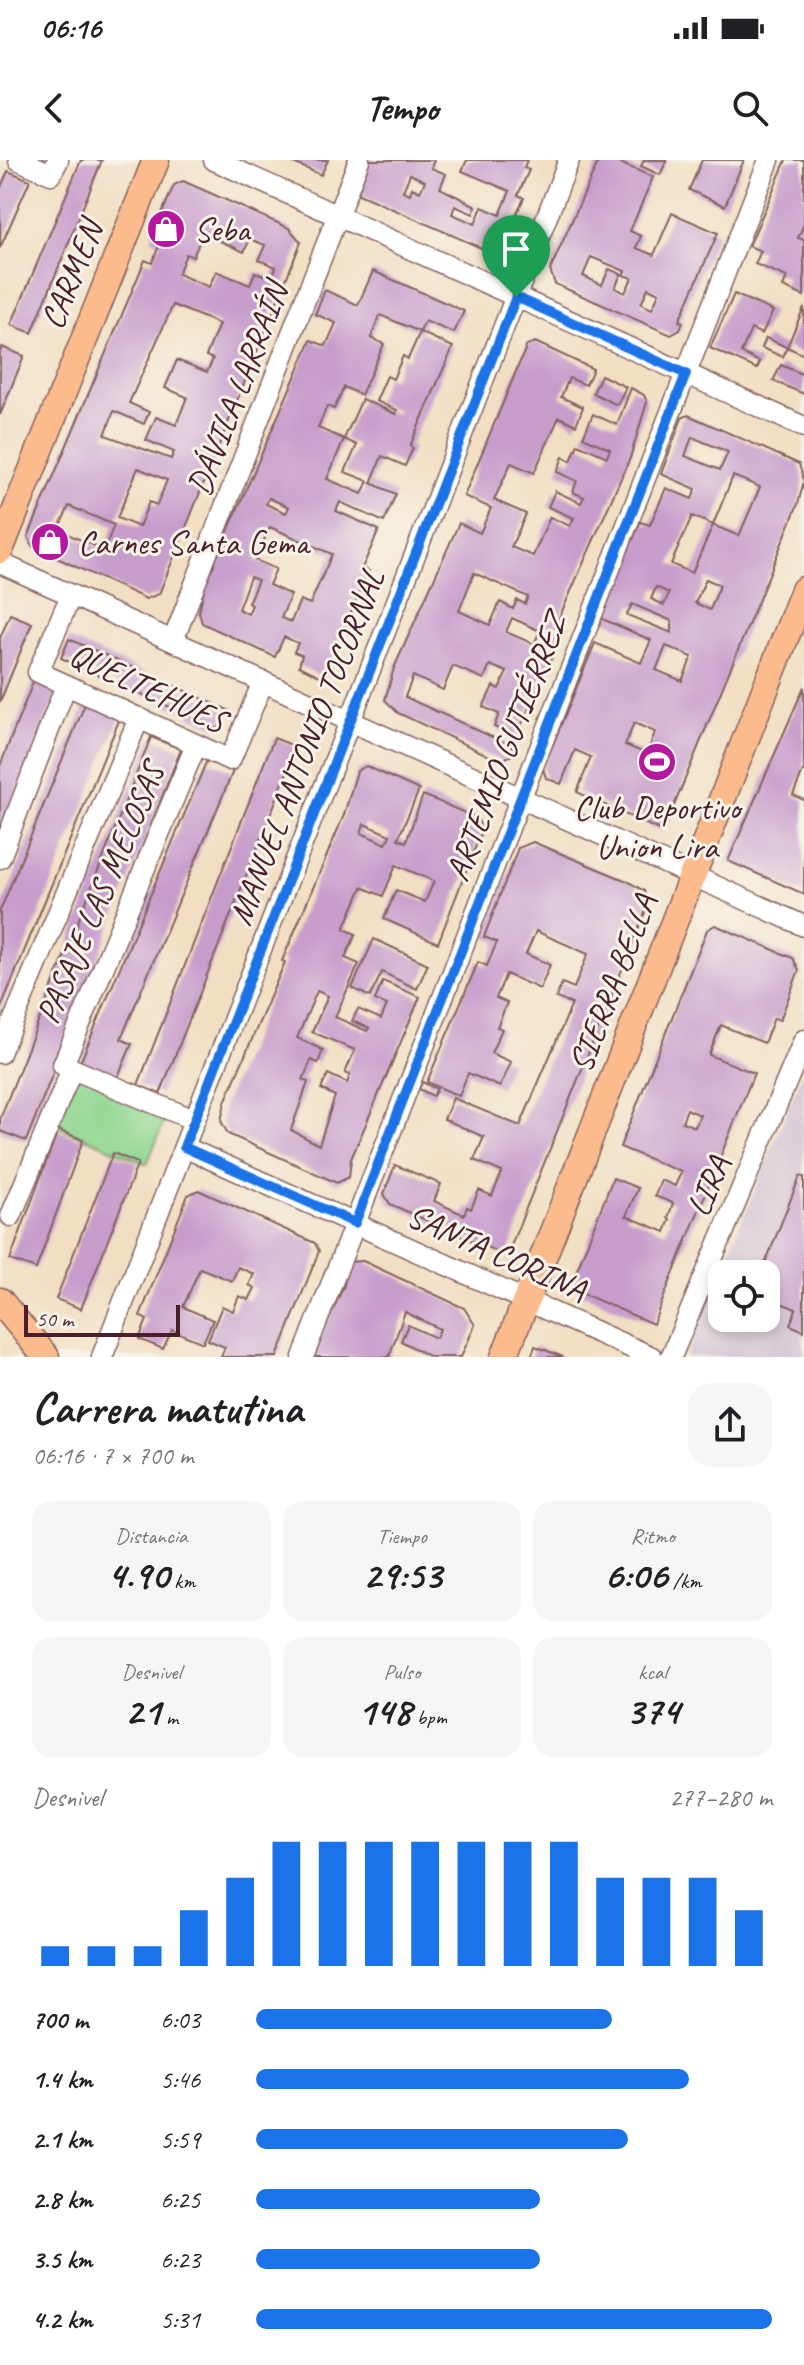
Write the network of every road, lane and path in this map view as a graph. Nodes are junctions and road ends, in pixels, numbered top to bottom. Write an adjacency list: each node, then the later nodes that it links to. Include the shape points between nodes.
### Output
1 (19, 160): 2 (street, via 51,174)
2 (58, 160)
3 (156, 160): 12 (main road, CARMEN)
4 (214, 160): 8 (street)
5 (359, 160): 8 (street, DÁVILA LARRAÍN)
6 (569, 160): 9 (street, MANUEL ANTONIO TOCORNAL)
7 (769, 160): 10 (street, ARTEMIO GUTIÉRREZ)
8 (337, 216): 9 (street); 16 (street, DÁVILA LARRAÍN)
9 (516, 297): 10 (street); 20 (street, MANUEL ANTONIO TOCORNAL)
10 (686, 374): 11 (street); 22 (street, ARTEMIO GUTIÉRREZ)
11 (804, 427)
12 (0, 550)
13 (0, 563): 15 (street)
14 (804, 590): 24 (main road, SIERRA BELLA)
15 (71, 595): 16 (street); 18 (street, QUELTEHUES, via 38,672)
16 (173, 641): 17 (street)
17 (263, 682): 20 (street); 21 (street, QUELTEHUES, via 230,760)
18 (66, 685): 19 (street, QUELTEHUES); 23 (street)
19 (139, 718): 21 (street, QUELTEHUES); 27 (street)
20 (350, 722): 22 (street); 29 (street, MANUEL ANTONIO TOCORNAL)
21 (196, 745): 28 (street, PASAJE LAS MELOSAS)
22 (520, 799): 24 (street); 32 (street, ARTEMIO GUTIÉRREZ)
23 (0, 858)
24 (692, 877): 25 (street); 33 (main road, SIERRA BELLA)
25 (804, 926)
26 (804, 1040): 40 (street, LIRA)
27 (0, 1053)
28 (68, 1067): 29 (street); 31 (street, PASAJE LAS MELOSAS, via 11,1216)
29 (194, 1120): 30 (street, MANUEL ANTONIO TOCORNAL)
30 (184, 1147): 32 (street, SANTA CORINA); 36 (street, MANUEL ANTONIO TOCORNAL)
31 (0, 1192)
32 (355, 1223): 33 (street, SANTA CORINA); 37 (street, ARTEMIO GUTIÉRREZ)
33 (526, 1299): 38 (main road, SIERRA BELLA); 39 (street, SANTA CORINA)
34 (0, 1301): 35 (main road)
35 (46, 1357)
36 (102, 1357)
37 (303, 1357)
38 (504, 1357)
39 (652, 1357)
40 (671, 1357)

